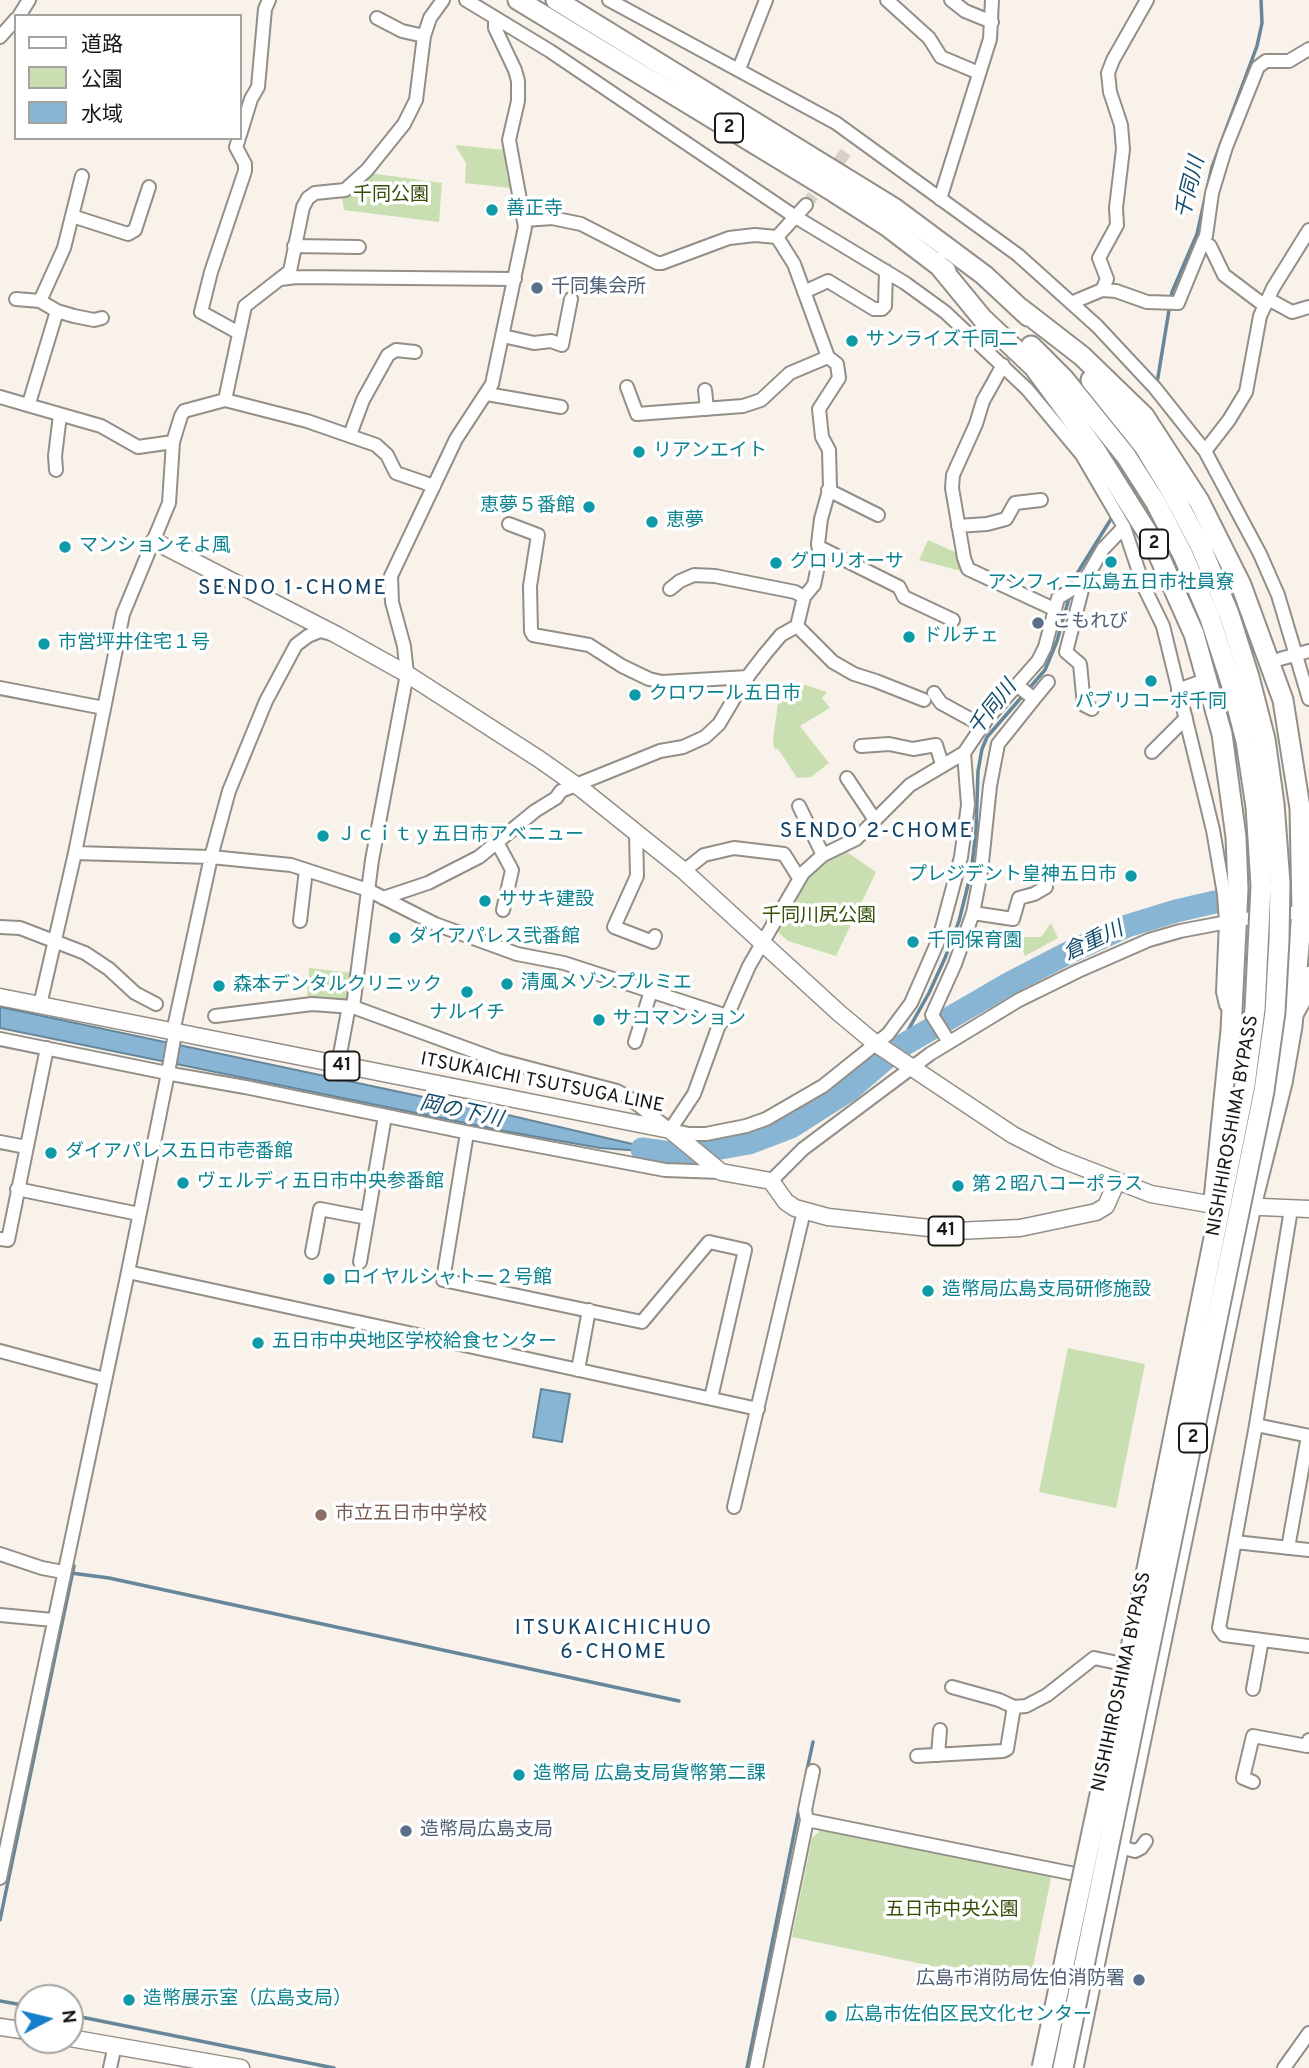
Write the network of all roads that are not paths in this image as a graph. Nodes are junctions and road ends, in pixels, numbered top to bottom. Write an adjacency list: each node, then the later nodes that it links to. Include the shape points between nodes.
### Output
1 (269, 0): 21 (street, via 258,87)
2 (443, 0): 16 (street)
3 (466, 0): 13 (street)
4 (518, 0): 35 (highway, NISHIHIROSHIMA BYPASS / 2, via 834,192)
5 (556, 0): 47 (highway, NISHIHIROSHIMA BYPASS / 2, via 894,208 940,240)
6 (608, 0): 19 (street)
7 (766, 0): 19 (street)
8 (887, 0): 20 (street, via 929,38 940,57)
9 (951, 0): 15 (street)
10 (992, 0): 15 (street)
11 (1147, 0): 39 (street, via 1108,73 1123,149 1117,225 1099,258 1107,279)
12 (377, 18): 16 (street)
13 (495, 19): 28 (street); 29 (street, via 518,81 509,140)
14 (14, 21): 17 (street)
15 (992, 22): 20 (street)
16 (424, 36): 33 (street, via 416,100 404,124 345,190 311,195 303,207)
17 (0, 37)
18 (1309, 49): 32 (street, via 1295,59 1266,61 1258,68 1223,158)
19 (739, 69): 25 (street, via 822,114 852,143)
20 (979, 73): 25 (street)
21 (242, 127)
22 (238, 140): 50 (street, via 245,171 201,312)
23 (82, 177): 27 (street)
24 (149, 187): 27 (street, via 135,230 128,234)
25 (940, 199): 45 (street, via 1018,255)
26 (806, 205): 28 (street)
27 (72, 216): 43 (street, via 64,248)
28 (794, 216): 31 (street); 36 (street)
29 (524, 220): 31 (street, via 552,218 581,224 657,263 729,238); 38 (street)
30 (1309, 230): 44 (street)
31 (777, 237): 40 (street)
32 (1203, 242): 39 (street, via 1178,303 1147,302); 44 (street, via 1210,246 1224,275)
33 (294, 246): 34 (street); 37 (street, via 290,271)
34 (359, 247)
35 (936, 262): 105 (highway, NISHIHIROSHIMA BYPASS / 2, via 1064,379 1126,456 1156,503 1210,618); 118 (highway, 2, via 982,318 1034,367 1096,451 1152,540 1194,634 1222,734 1236,837)
36 (886, 271): 40 (street, via 882,309 874,309 828,281); 54 (street, via 945,312)
37 (281, 279): 38 (street); 50 (street, via 245,306)
38 (515, 279): 51 (street)
39 (1102, 290): 45 (street)
40 (804, 292): 53 (street)
41 (16, 299): 43 (street)
42 (571, 299): 51 (street, via 562,345)
43 (40, 301): 48 (street)
44 (1267, 302): 46 (street, via 1292,312); 66 (street, via 1257,325 1246,392)
45 (1071, 303): 66 (street, via 1125,353)
46 (1309, 307)
47 (1020, 308): 105 (highway, NISHIHIROSHIMA BYPASS / 2, via 1071,357 1144,446 1195,537 1229,614 1249,677 1265,739); 120 (highway, 2, via 1082,356 1144,416 1199,501 1241,585 1283,700 1300,808)
48 (57, 311): 49 (street); 60 (street)
49 (102, 318)
50 (239, 333): 59 (street)
51 (503, 336): 57 (street)
52 (415, 352): 64 (street, via 396,350 388,355)
53 (828, 357): 62 (street, via 783,377 752,404); 69 (street, via 837,364 839,378 819,409 822,437 829,450)
54 (1003, 365): 73 (street, via 953,475); 74 (street, via 1082,455)
55 (627, 387): 62 (street, via 637,414)
56 (705, 390): 62 (street)
57 (487, 394): 61 (street); 68 (street, via 456,439)
58 (0, 397): 60 (street)
59 (225, 400): 64 (street); 65 (street, via 184,411)
60 (31, 406): 63 (street)
61 (561, 407)
62 (707, 409)
63 (60, 415): 65 (street, via 101,426 138,447); 67 (street)
64 (350, 435): 68 (street, via 382,449 396,472)
65 (173, 442): 75 (street, via 169,503)
66 (1205, 451): 84 (street, via 1260,554)
67 (56, 470)
68 (434, 486): 86 (street, via 391,576)
69 (828, 491): 71 (street); 76 (street)
70 (1041, 500): 73 (street, via 1015,503 1006,519)
71 (878, 515)
72 (509, 524): 87 (street, via 538,535 530,586 533,635 589,645 622,666 662,682)
73 (958, 526): 80 (street, via 968,569)
74 (1124, 527): 77 (street, via 1103,549); 92 (street, via 1163,626)
75 (153, 541): 83 (main road); 95 (street, via 123,614)
76 (819, 547): 79 (street, via 814,586); 81 (street)
77 (1081, 584): 80 (street, via 1058,598); 96 (street, via 1066,652 1080,664 1084,705)
78 (670, 589): 79 (street, via 694,575 715,576)
79 (804, 597): 82 (street)
80 (1054, 609): 90 (street, via 1045,647)
81 (953, 620)
82 (797, 626): 87 (street, via 781,635); 98 (street, via 834,662 854,674 929,697)
83 (337, 635): 86 (main road); 112 (street, via 320,631 296,645 266,701 229,791)
84 (1303, 652): 85 (street); 94 (street)
85 (1280, 659)
86 (407, 674): 104 (main road); 117 (street)
87 (748, 677): 104 (street, via 719,724 705,737)
88 (1048, 682): 93 (street)
89 (1197, 683): 92 (street)
90 (1019, 687): 93 (street); 98 (street)
91 (0, 688): 95 (street)
92 (1178, 690): 97 (street)
93 (1032, 699): 122 (street, via 998,744)
94 (1309, 699)
95 (104, 708): 110 (street)
96 (1092, 709)
97 (1186, 718): 100 (street); 118 (street)
98 (983, 726): 101 (street)
99 (861, 746): 102 (street, via 889,744 913,749 936,745)
100 (1152, 752)
101 (964, 753): 102 (street); 142 (street, via 966,830 939,939 904,1015)
102 (942, 764): 107 (street, via 910,785)
103 (847, 778): 107 (street)
104 (575, 785): 108 (main road); 109 (street, via 561,791)
105 (1265, 805): 207 (highway, NISHIHIROSHIMA BYPASS / 2, bridge, via 1255,1009 1245,1085); 208 (highway, NISHIHIROSHIMA BYPASS / 2, bridge, via 1280,883 1275,1012 1264,1091)
106 (799, 806): 111 (street)
107 (874, 820): 111 (street, via 856,839)
108 (636, 832): 114 (main road); 126 (street, via 637,876 614,928 653,942)
109 (498, 844): 119 (street, via 428,883); 121 (street, via 512,870)
110 (75, 853): 112 (street); 127 (street)
111 (823, 855): 115 (street)
112 (211, 857): 113 (street); 138 (street)
113 (306, 870): 117 (street); 124 (street)
114 (684, 871): 115 (street, via 704,855 734,848 784,854); 128 (main road)
115 (799, 878): 128 (street)
116 (1046, 887): 122 (street, via 1019,898 1013,919)
117 (368, 890): 119 (street); 134 (street)
118 (1231, 892): 123 (highway, 2)
119 (383, 898): 130 (street, via 435,924 517,954 564,963)
120 (1305, 908): 123 (street); 137 (highway, NISHIHIROSHIMA BYPASS / 2)
121 (503, 910)
122 (973, 912): 140 (street, via 932,1015)
123 (1232, 920): 140 (street, via 1149,940 1104,958); 156 (highway, NISHIHIROSHIMA BYPASS / 2, via 1231,1030)
124 (300, 921)
125 (0, 927): 127 (street, via 20,928)
126 (655, 936)
127 (55, 941): 132 (street, via 98,961 135,993); 133 (street)
128 (762, 942): 136 (street); 142 (main road)
129 (1309, 973): 137 (street, via 1306,998)
130 (651, 991): 136 (street); 141 (street)
131 (0, 997): 133 (main road, ITSUKAICHI TSUTSUGA LINE / 41)
132 (156, 1004)
133 (40, 1005): 138 (main road, ITSUKAICHI TSUTSUGA LINE / 41)
134 (353, 1007): 135 (street, via 312,1004); 144 (street, via 348,1011); 149 (street, via 498,1060 617,1091)
135 (215, 1016)
136 (727, 1016): 149 (street, via 719,1025)
137 (1292, 1026): 157 (highway, NISHIHIROSHIMA BYPASS / 2)
138 (173, 1035): 144 (main road, ITSUKAICHI TSUTSUGA LINE / 41); 146 (street)
139 (0, 1038): 143 (street)
140 (947, 1039): 145 (street)
141 (635, 1042)
142 (877, 1045): 145 (main road); 149 (street, via 823,1086 766,1119 727,1132)
143 (47, 1048): 146 (street); 151 (street)
144 (338, 1065): 149 (main road, ITSUKAICHI TSUTSUGA LINE / 41)
145 (907, 1066): 153 (street, via 855,1112 803,1149); 154 (main road, via 1013,1135)
146 (168, 1069): 147 (street); 161 (street)
147 (385, 1116): 148 (street); 162 (street)
148 (467, 1133): 152 (street, via 665,1170); 167 (street, via 443,1280)
149 (676, 1134): 152 (main road, ITSUKAICHI TSUTSUGA LINE)
150 (0, 1142): 151 (street)
151 (26, 1147): 155 (street)
152 (717, 1169): 153 (main road)
153 (771, 1181): 160 (main road, 41, via 786,1202)
154 (1117, 1181): 156 (main road, via 1161,1196); 160 (main road, 41, via 1106,1206 1096,1212 1010,1230 937,1230)
155 (17, 1189): 161 (street); 163 (street, via 8,1240)
156 (1214, 1205): 157 (main road); 185 (highway, NISHIHIROSHIMA BYPASS / 2)
157 (1251, 1206): 158 (main road); 197 (highway, NISHIHIROSHIMA BYPASS / 2)
158 (1291, 1209): 159 (main road); 173 (street)
159 (1309, 1209)
160 (804, 1211): 172 (street)
161 (139, 1214): 166 (street)
162 (367, 1218): 164 (street, via 320,1209); 165 (street)
163 (0, 1239)
164 (312, 1252)
165 (360, 1262)
166 (128, 1272): 169 (street); 170 (street)
167 (589, 1310): 169 (street); 171 (street, via 642,1322 709,1242 745,1250)
168 (0, 1352): 170 (street)
169 (578, 1370): 171 (street)
170 (104, 1379): 180 (street)
171 (711, 1398): 172 (street)
172 (758, 1409): 175 (street)
173 (1256, 1425): 174 (street); 176 (street)
174 (1308, 1436): 177 (street)
175 (734, 1507)
176 (1235, 1542): 177 (street); 183 (street, via 1219,1628 1224,1635)
177 (1289, 1548): 178 (street)
178 (1309, 1550)
179 (0, 1553): 180 (street)
180 (63, 1572): 182 (street)
181 (0, 1615): 182 (street)
182 (53, 1620): 199 (street)
183 (1262, 1640): 184 (street); 187 (street)
184 (1309, 1646)
185 (1118, 1663): 188 (street, via 1094,1658 1046,1695); 198 (highway, NISHIHIROSHIMA BYPASS / 2)
186 (952, 1687): 188 (street)
187 (1253, 1689)
188 (1014, 1707): 191 (street, via 1007,1749)
189 (940, 1730): 191 (street)
190 (1309, 1740): 194 (street, via 1307,1746 1253,1736 1243,1779)
191 (938, 1755): 192 (street)
192 (917, 1756)
193 (813, 1771): 195 (street)
194 (1253, 1782)
195 (807, 1820): 198 (street); 205 (street)
196 (1146, 1841): 197 (street, via 1135,1850)
197 (1120, 1847): 209 (highway, NISHIHIROSHIMA BYPASS / 2)
198 (1075, 1874): 206 (highway, NISHIHIROSHIMA BYPASS / 2)
199 (0, 1878)
200 (1309, 2033): 210 (street)
201 (84, 2040): 202 (main road)
202 (115, 2045): 203 (street); 204 (main road)
203 (110, 2068)
204 (241, 2068)
205 (756, 2068)
206 (1034, 2068)
207 (1042, 2068)
208 (1063, 2068)
209 (1073, 2068)
210 (1284, 2068)

